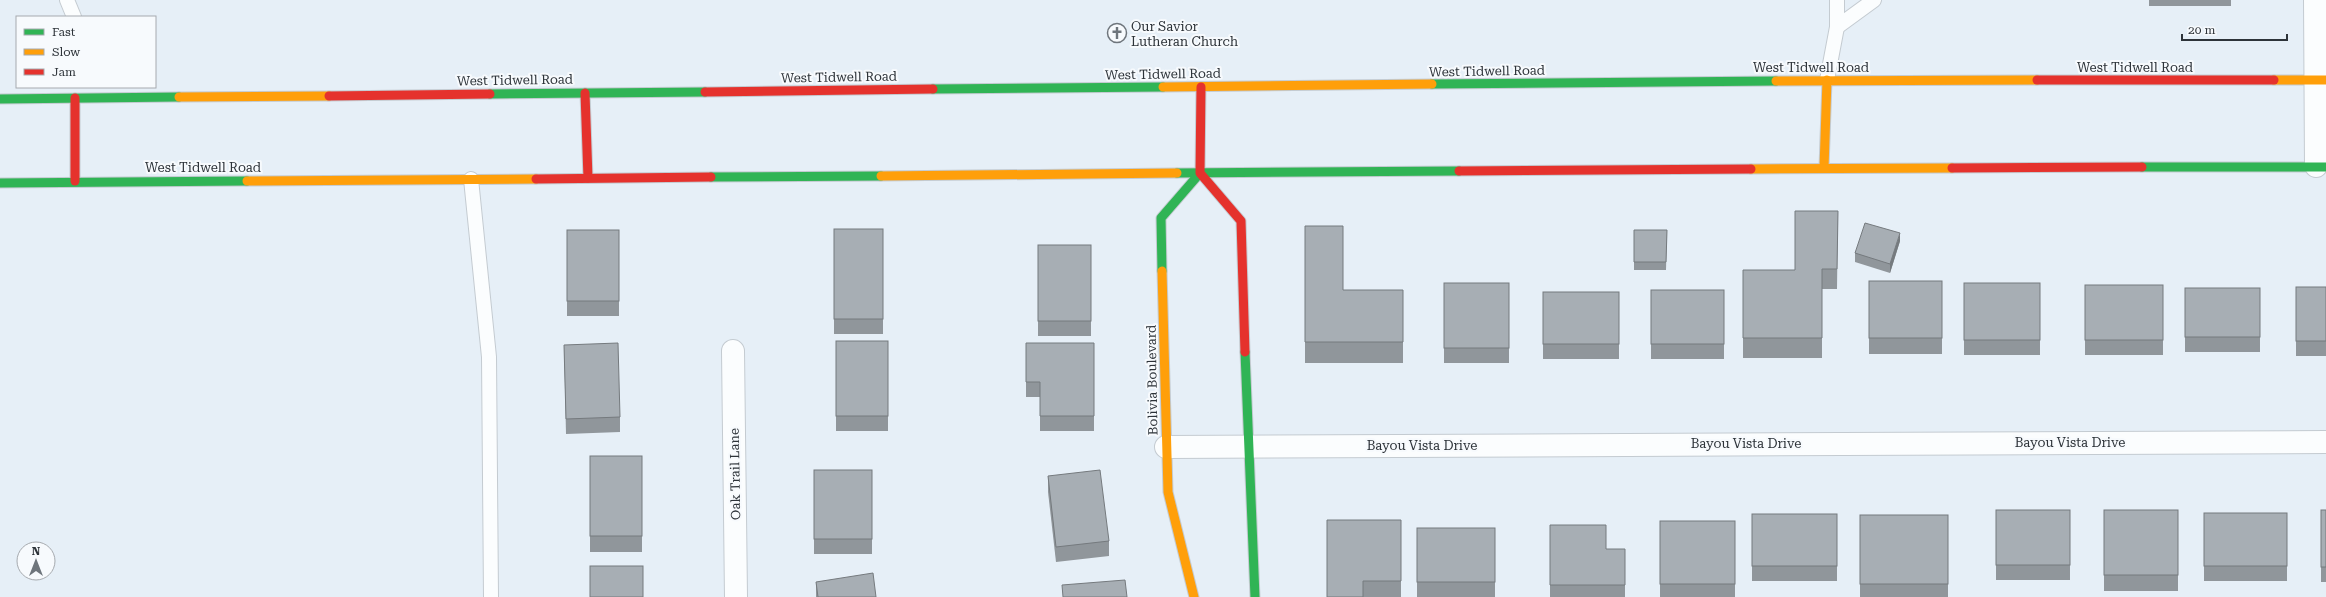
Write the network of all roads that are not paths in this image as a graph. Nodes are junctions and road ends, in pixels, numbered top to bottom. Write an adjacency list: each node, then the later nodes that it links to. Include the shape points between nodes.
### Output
1 (67, 0): 5 (lane)
2 (1837, 0): 6 (lane)
3 (1874, 0): 6 (lane)
4 (2315, 0): 8 (street)
5 (74, 16)
6 (1837, 27): 7 (lane)
7 (1828, 80): 8 (main road, West Tidwell Road); 9 (main road, West Tidwell Road); 14 (main road)
8 (2320, 80): 13 (street)
9 (1201, 87): 11 (main road, West Tidwell Road); 15 (main road)
10 (75, 93): 11 (main road, West Tidwell Road); 12 (main road, West Tidwell Road); 18 (main road)
11 (585, 93): 16 (main road)
12 (0, 99)
13 (2321, 166): 14 (main road, West Tidwell Road)
14 (1824, 168): 15 (main road, West Tidwell Road)
15 (1200, 173): 16 (main road, West Tidwell Road); 22 (main road, via 1241,221); 23 (main road, Bolivia Boulevard, via 1161,218)
16 (588, 178): 17 (main road, West Tidwell Road)
17 (471, 179): 18 (main road, West Tidwell Road); 24 (lane, via 489,357)
18 (75, 181): 19 (main road, West Tidwell Road)
19 (0, 183)
20 (733, 351): 25 (street, Oak Trail Lane)
21 (2326, 442): 22 (street, Bayou Vista Drive)
22 (1248, 446): 23 (street, Bayou Vista Drive); 27 (main road)
23 (1166, 447): 26 (main road, Bolivia Boulevard, via 1168,492)
24 (491, 597)
25 (736, 597)
26 (1194, 597)
27 (1255, 597)

